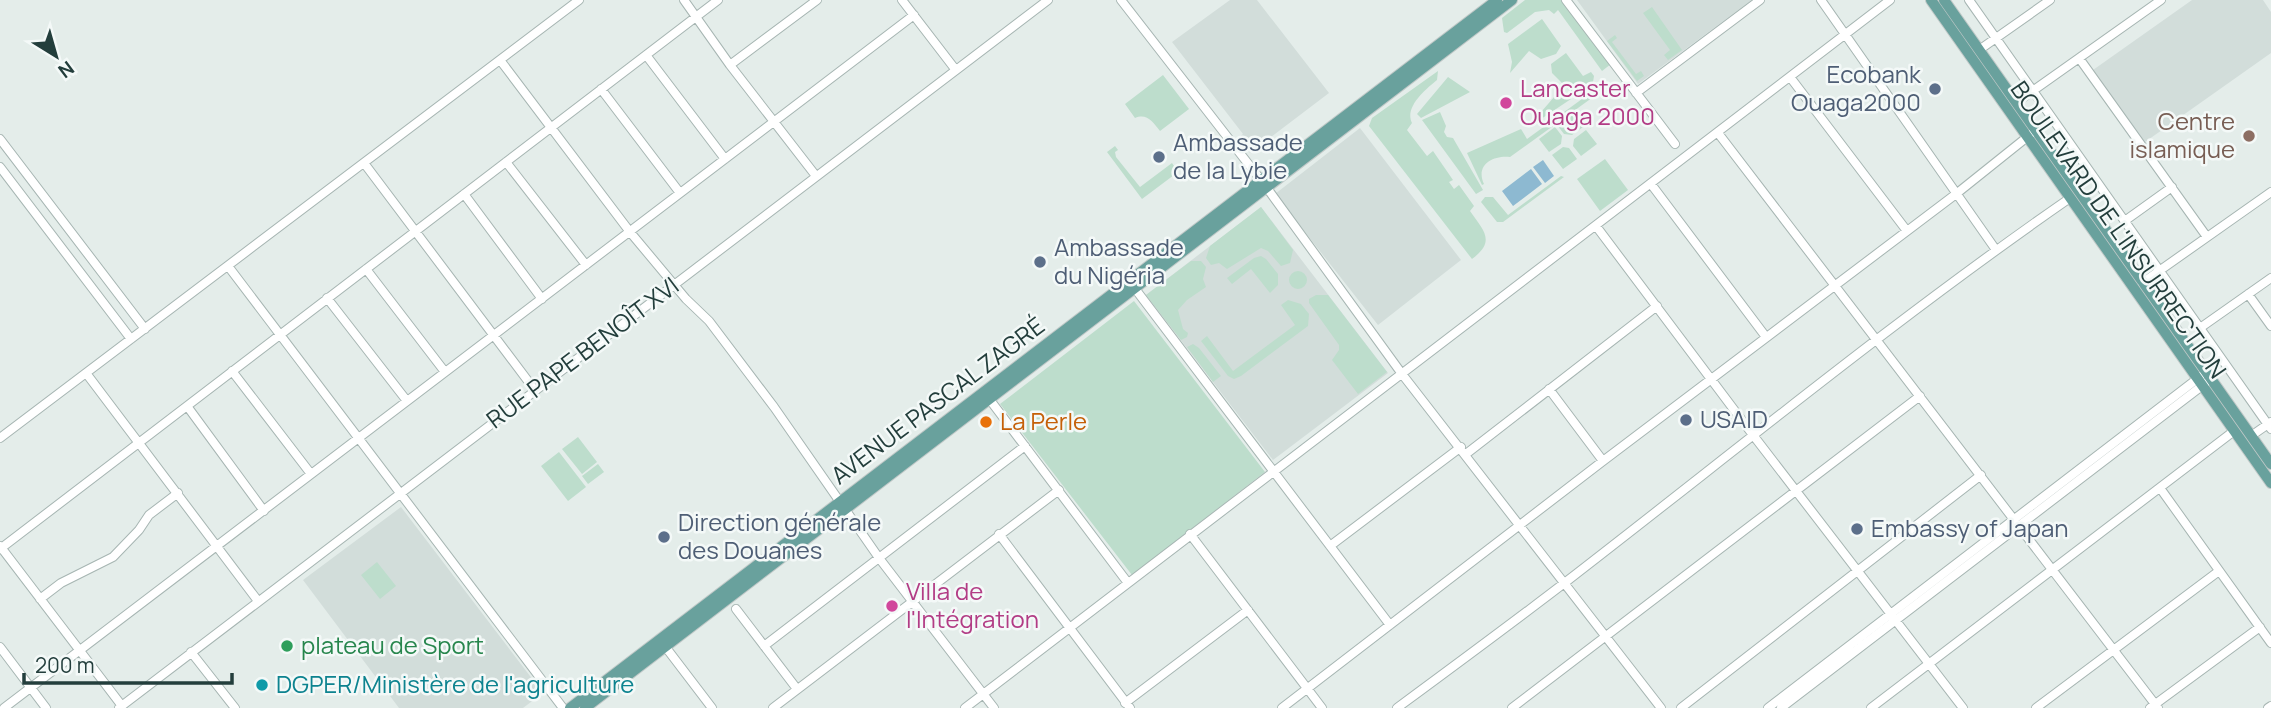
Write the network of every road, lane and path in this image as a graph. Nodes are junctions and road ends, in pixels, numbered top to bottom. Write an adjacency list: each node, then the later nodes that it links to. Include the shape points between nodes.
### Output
1 (579, 0): 26 (street)
2 (684, 0): 20 (street)
3 (718, 0): 20 (street)
4 (817, 0): 27 (street)
5 (902, 0): 19 (street)
6 (1048, 0): 28 (street, RUE PAPE BENOÎT XVI)
7 (1121, 0): 45 (street)
8 (1497, 0): 45 (main road, AVENUE PASCAL ZAGRÉ)
9 (1512, 0): 45 (main road, AVENUE PASCAL ZAGRÉ)
10 (1566, 0): 32 (street)
11 (1760, 0): 32 (street)
12 (1821, 0): 21 (street)
13 (1890, 0): 21 (street)
14 (1931, 0): 37 (main road, BOULEVARD DE L'INSURRECTION)
15 (1944, 0): 23 (main road, BOULEVARD DE L'INSURRECTION)
16 (1969, 0): 22 (street)
17 (2161, 0): 25 (street)
18 (2044, 2): 22 (street)
19 (914, 15): 28 (street); 34 (street)
20 (695, 17): 24 (street); 27 (street)
21 (1846, 34): 29 (street); 51 (street)
22 (1996, 38): 23 (street); 31 (street)
23 (1979, 50): 33 (main road, BOULEVARD DE L'INSURRECTION)
24 (646, 55): 30 (street); 40 (street)
25 (2079, 58): 31 (street); 47 (street)
26 (500, 60): 35 (street); 42 (street)
27 (730, 65): 34 (street)
28 (955, 69): 44 (street, RUE PAPE BENOÎT XVI)
29 (1790, 77): 36 (street); 55 (street)
30 (601, 89): 35 (street); 49 (street)
31 (2033, 91): 33 (street); 53 (street)
32 (1636, 93): 39 (street)
33 (2017, 102): 37 (main road, BOULEVARD DE L'INSURRECTION)
34 (774, 122): 40 (street); 44 (street)
35 (551, 128): 41 (street); 57 (street)
36 (1718, 132): 46 (street); 68 (street)
37 (2032, 134): 51 (street); 52 (main road, BOULEVARD DE L'INSURRECTION); 65 (main road, BOULEVARD DE L'INSURRECTION)
38 (0, 139): 75 (street)
39 (1675, 144)
40 (725, 159): 49 (street)
41 (506, 162): 50 (street); 60 (street)
42 (364, 163): 56 (street); 61 (street)
43 (0, 167): 79 (street)
44 (816, 176): 67 (street, RUE PAPE BENOÎT XVI)
45 (1264, 184): 66 (main road, AVENUE PASCAL ZAGRÉ); 84 (street)
46 (1651, 184): 54 (street); 78 (street)
47 (2172, 187): 53 (street); 58 (street)
48 (2271, 191): 58 (street)
49 (680, 193): 57 (street)
50 (464, 194): 56 (street); 71 (street)
51 (1956, 194): 55 (street); 59 (street)
52 (2070, 198): 59 (street); 86 (main road, BOULEVARD DE L'INSURRECTION)
53 (2126, 220): 63 (street)
54 (1596, 226): 72 (street); 84 (street)
55 (1907, 231): 68 (street)
56 (415, 232): 62 (street); 77 (street)
57 (630, 232): 60 (street); 67 (street)
58 (2207, 237): 63 (street)
59 (1996, 250): 80 (street)
60 (586, 265): 71 (street)
61 (228, 266): 75 (street); 76 (street)
62 (366, 269): 70 (street); 82 (street)
63 (2160, 270): 65 (street); 74 (street)
64 (2271, 278): 69 (street)
65 (2142, 283): 86 (main road, BOULEVARD DE L'INSURRECTION)
66 (1132, 284): 89 (main road, AVENUE PASCAL ZAGRÉ); 104 (street)
67 (673, 285): 87 (street, RUE PAPE BENOÎT XVI); 113 (street, via 709,321)
68 (1834, 285): 78 (street); 80 (street)
69 (2248, 294): 73 (street); 74 (street)
70 (327, 298): 76 (street); 91 (street)
71 (541, 299): 77 (street)
72 (1657, 306): 85 (street); 88 (street)
73 (2271, 326)
74 (2200, 328): 93 (street)
75 (145, 329): 79 (street)
76 (280, 335): 81 (street); 98 (street)
77 (494, 335): 82 (street); 87 (street)
78 (1766, 337): 85 (street)
79 (131, 339): 83 (street)
80 (1877, 341): 90 (street); 95 (street)
81 (232, 371): 92 (street); 105 (street)
82 (445, 372): 91 (street)
83 (86, 373): 97 (street); 99 (street)
84 (1402, 374): 101 (street); 104 (street)
85 (1713, 378): 95 (street); 102 (street)
86 (2204, 379): 94 (main road, BOULEVARD DE L'INSURRECTION); 96 (main road, BOULEVARD DE L'INSURRECTION); 115 (street)
87 (534, 389): 112 (street, RUE PAPE BENOÎT XVI)
88 (1549, 389): 101 (street); 102 (street)
89 (987, 396): 100 (street); 113 (main road, AVENUE PASCAL ZAGRÉ)
90 (1920, 396): 106 (street); 110 (street)
91 (407, 401): 98 (street)
92 (187, 406): 99 (street); 114 (street)
93 (2270, 425): 96 (street)
94 (2234, 431): 107 (main road, BOULEVARD DE L'INSURRECTION); 108 (street)
95 (1753, 435): 110 (street); 126 (street)
96 (2251, 436): 103 (main road, BOULEVARD DE L'INSURRECTION)
97 (0, 438)
98 (358, 438): 105 (street); 112 (street)
99 (138, 442): 111 (street); 121 (street)
100 (1025, 446): 109 (street); 122 (street)
101 (1463, 450): 116 (street); 120 (street)
102 (1603, 461): 116 (street)
103 (2271, 464)
104 (1274, 471): 118 (street); 120 (street)
105 (311, 474): 114 (street)
106 (1981, 475): 115 (street); 123 (street)
107 (2271, 483)
108 (2160, 488): 124 (street); 125 (street)
109 (1059, 490): 117 (street); 127 (street)
110 (1797, 490): 123 (street); 138 (street)
111 (178, 493): 119 (street); 128 (street, via 149,515 113,557)
112 (400, 493): 130 (street, RUE PAPE BENOÎT XVI); 157 (street)
113 (843, 505): 122 (street); 140 (main road, AVENUE PASCAL ZAGRÉ)
114 (264, 511): 119 (street)
115 (2017, 522): 124 (street); 133 (street); 134 (street)
116 (1521, 524): 126 (street); 135 (street)
117 (999, 534): 129 (street); 137 (street)
118 (1190, 534): 127 (street); 132 (street)
119 (216, 546): 130 (street); 143 (street)
120 (1330, 546): 135 (street)
121 (0, 548): 128 (street)
122 (879, 558): 129 (street); 141 (street)
123 (1858, 570): 133 (street); 169 (street)
124 (2051, 570): 144 (street); 146 (street)
125 (2219, 571): 136 (street); 144 (street)
126 (1565, 582): 138 (street); 166 (street)
127 (1128, 583): 137 (street)
128 (40, 599): 143 (street)
129 (912, 600): 149 (street); 150 (street)
130 (258, 601): 145 (street, RUE PAPE BENOÎT XVI)
131 (736, 608): 141 (street)
132 (1248, 610): 148 (street); 151 (street)
133 (1890, 613): 134 (street); 170 (street)
134 (1896, 621): 146 (street); 171 (street)
135 (1390, 625): 148 (street)
136 (2260, 627): 139 (street); 153 (street)
137 (1068, 628): 150 (street); 151 (street)
138 (1606, 637): 167 (street); 168 (street)
139 (2271, 642)
140 (662, 643): 158 (main road, AVENUE PASCAL ZAGRÉ); 159 (main road, AVENUE PASCAL ZAGRÉ); 160 (street)
141 (764, 646): 149 (street)
142 (0, 647): 147 (street)
143 (79, 650): 147 (street); 152 (street)
144 (2113, 651): 153 (street); 174 (street)
145 (191, 652): 152 (street, RUE PAPE BENOÎT XVI); 156 (street)
146 (1929, 664): 172 (street); 173 (street)
147 (31, 687): 154 (street); 155 (street)
148 (1307, 689): 164 (street); 165 (street)
149 (797, 690): 161 (street)
150 (983, 694): 162 (street); 163 (street)
151 (1128, 705)
152 (120, 707)
153 (2155, 707)
154 (4, 708)
155 (46, 708)
156 (235, 708)
157 (563, 708)
158 (570, 708)
159 (585, 708)
160 (712, 708)
161 (773, 708)
162 (965, 708)
163 (994, 708)
164 (1282, 708)
165 (1322, 708)
166 (1397, 708)
167 (1512, 708)
168 (1661, 708)
169 (1681, 708)
170 (1768, 708)
171 (1782, 708)
172 (1871, 708)
173 (1963, 708)
174 (2036, 708)

